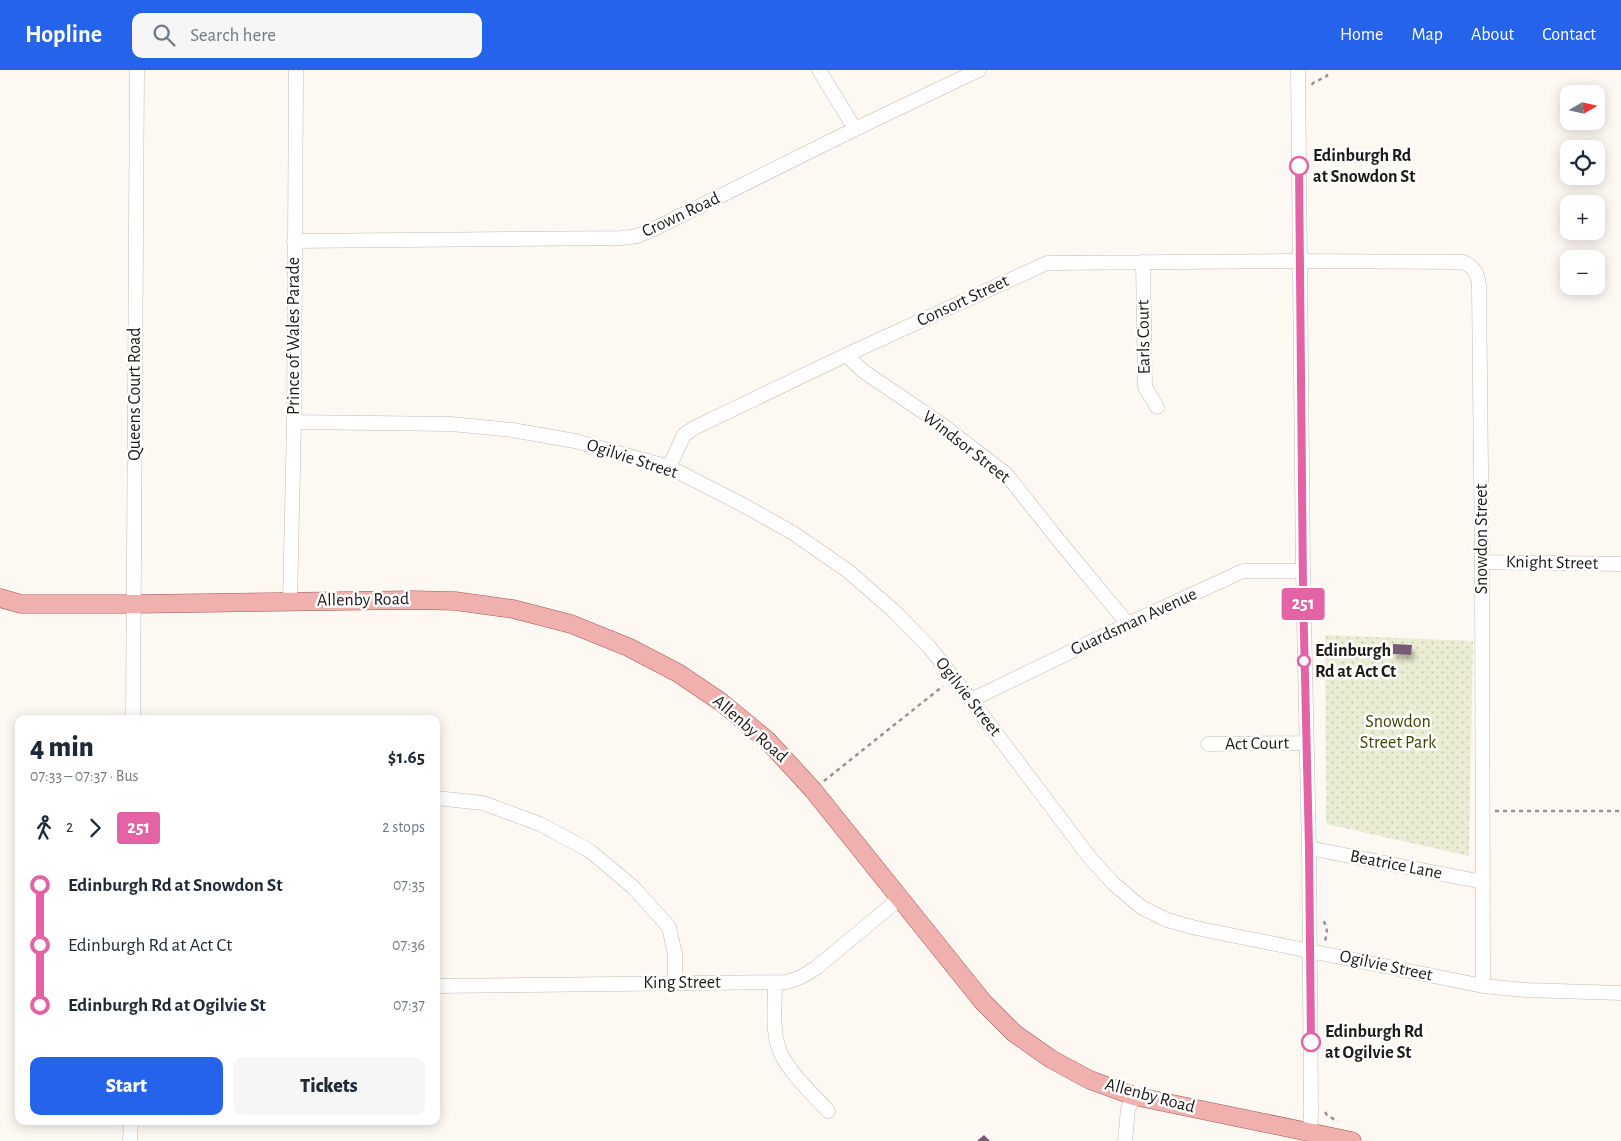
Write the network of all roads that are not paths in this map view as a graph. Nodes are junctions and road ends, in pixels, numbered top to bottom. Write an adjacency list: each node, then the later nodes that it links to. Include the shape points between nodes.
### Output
1 (137, 70): 20 (street, Queens Court Road)
2 (296, 70): 7 (street, Prince of Wales Parade)
3 (819, 70): 6 (street)
4 (979, 70): 6 (street, Crown Road)
5 (1298, 70): 8 (street)
6 (855, 129): 7 (street, Crown Road, via 637,236)
7 (294, 242): 12 (street, Prince of Wales Parade)
8 (1300, 261): 9 (street, Consort Street); 14 (street, Snowdon Street, via 1463,262 1475,269 1479,286); 16 (street)
9 (1144, 262): 10 (street, Consort Street, via 1047,263); 11 (street, Earls Court, via 1145,387)
10 (846, 355): 13 (street, Consort Street, via 694,428 684,435); 22 (street, Windsor Street, via 863,371 941,424 1006,474)
11 (1157, 407)
12 (294, 422): 13 (street, Ogilvie Street, via 451,424 512,430 575,441); 18 (street, Prince of Wales Parade)
13 (668, 467): 23 (street, Ogilvie Street, via 793,533 848,571 930,648)
14 (1482, 562): 15 (street, Knight Street); 29 (street, Snowdon Street)
15 (1621, 564)
16 (1303, 571): 22 (street, Guardsman Avenue, via 1242,571); 25 (street)
17 (0, 598): 19 (main road, Allenby Road)
18 (290, 602): 20 (main road, Allenby Road); 30 (main road, Allenby Road, via 455,601 571,624 628,647 678,673 721,702 767,740 813,790)
19 (21, 604): 20 (main road, Allenby Road); 21 (main road, Allenby Road)
20 (134, 604): 24 (street, Queens Court Road)
21 (0, 610)
22 (1128, 624): 23 (street, Guardsman Avenue)
23 (971, 700): 31 (street, Ogilvie Street, via 1090,858 1140,907 1167,920 1196,928)
24 (133, 715)
25 (1306, 743): 26 (street, Act Court); 28 (street)
26 (1208, 744)
27 (440, 798): 32 (street, via 484,803 540,824 590,851 633,887 669,927 675,954)
28 (1309, 848): 29 (street, Beatrice Lane); 31 (street)
29 (1483, 882): 35 (street, Snowdon Street)
30 (899, 899): 33 (street, King Street, via 816,968 801,977); 37 (main road, Allenby Road, via 983,1002 1014,1033 1082,1076)
31 (1310, 951): 35 (street, Ogilvie Street); 40 (street)
32 (675, 982): 33 (street, King Street); 34 (street, King Street)
33 (775, 983): 38 (street, via 775,1030 779,1050 788,1065)
34 (440, 986)
35 (1483, 986): 36 (street, Ogilvie Street)
36 (1621, 993)
37 (1134, 1096): 40 (main road, Allenby Road); 42 (street, via 1128,1110)
38 (828, 1110)
39 (130, 1125): 41 (street)
40 (1310, 1132): 43 (main road, Allenby Road)
41 (130, 1141)
42 (1125, 1141)
43 (1352, 1141)

